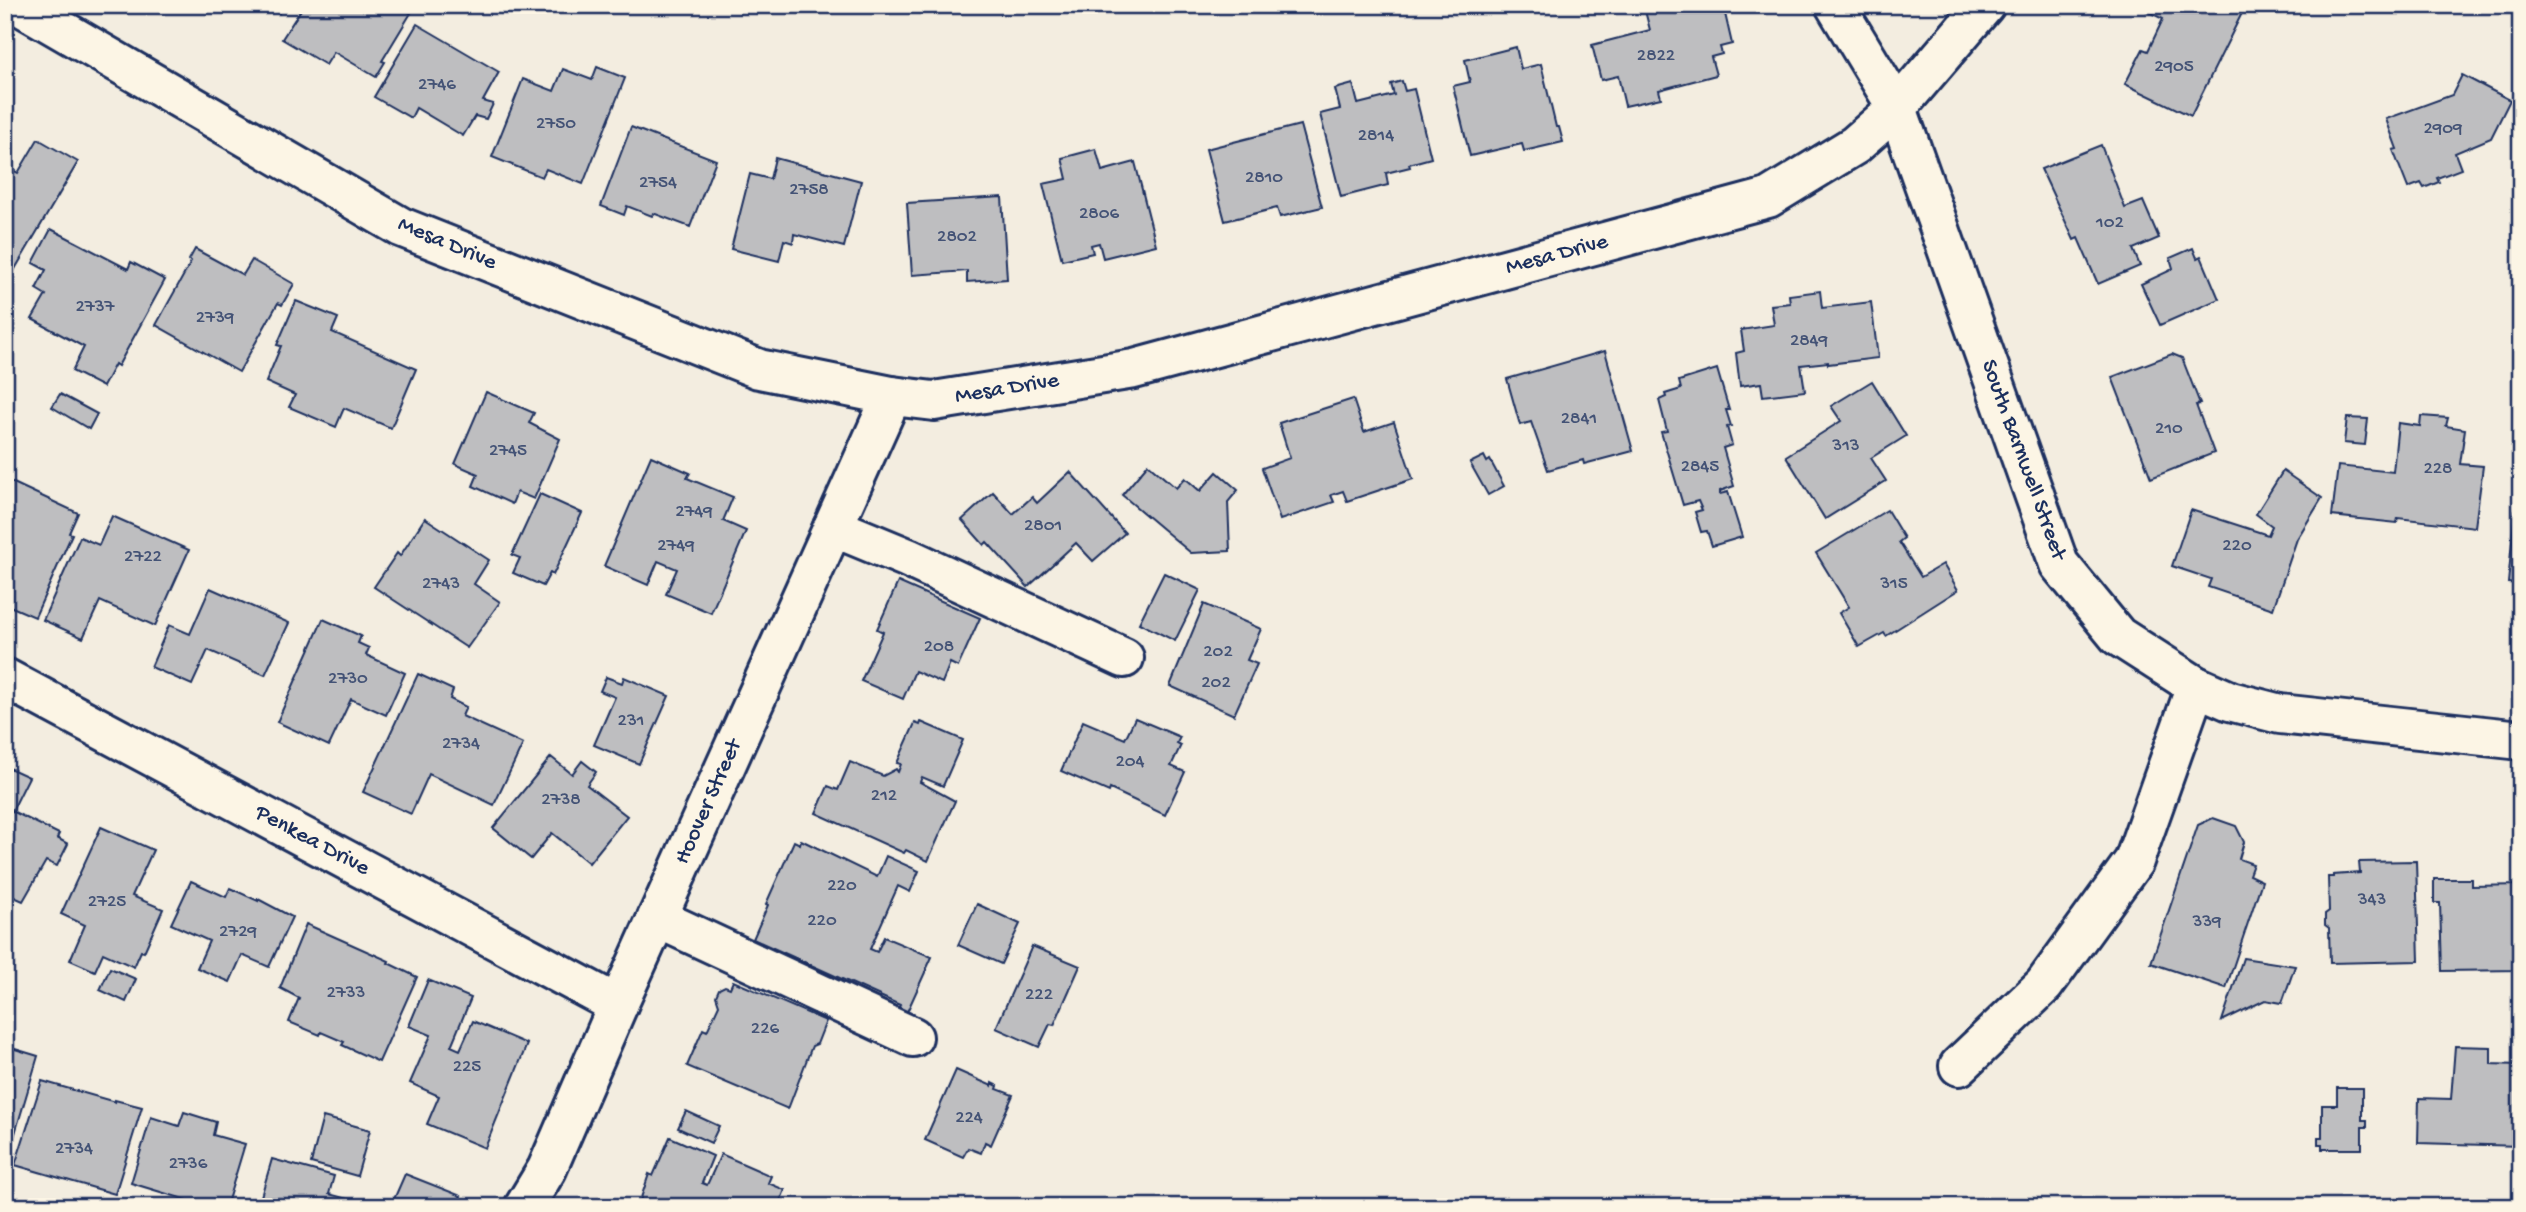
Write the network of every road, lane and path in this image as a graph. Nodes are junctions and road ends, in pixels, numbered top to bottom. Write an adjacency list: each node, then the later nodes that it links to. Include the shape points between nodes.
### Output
1 (19, 5): 5 (street, Mesa Drive, via 401,227 759,369)
2 (1835, 5): 4 (street, South Barnwell Street)
3 (1985, 5): 4 (street, Mesa Drive)
4 (1897, 108): 5 (street, Mesa Drive, via 1855,145 1768,198 1134,369 934,401); 9 (street, South Barnwell Street, via 2059,564 2118,636)
5 (892, 396): 6 (street, Hoover Street)
6 (834, 527): 7 (street); 11 (street, Hoover Street)
7 (1124, 658)
8 (5, 678): 12 (street, Penkea Drive)
9 (2196, 686): 10 (street, South Barnwell Street, via 2280,714); 14 (street, via 2134,860 2043,985)
10 (2521, 740)
11 (657, 918): 12 (street, Hoover Street); 13 (street)
12 (618, 1005): 15 (street, Hoover Street, via 547,1169)
13 (913, 1037)
14 (1959, 1066)
15 (524, 1207)

